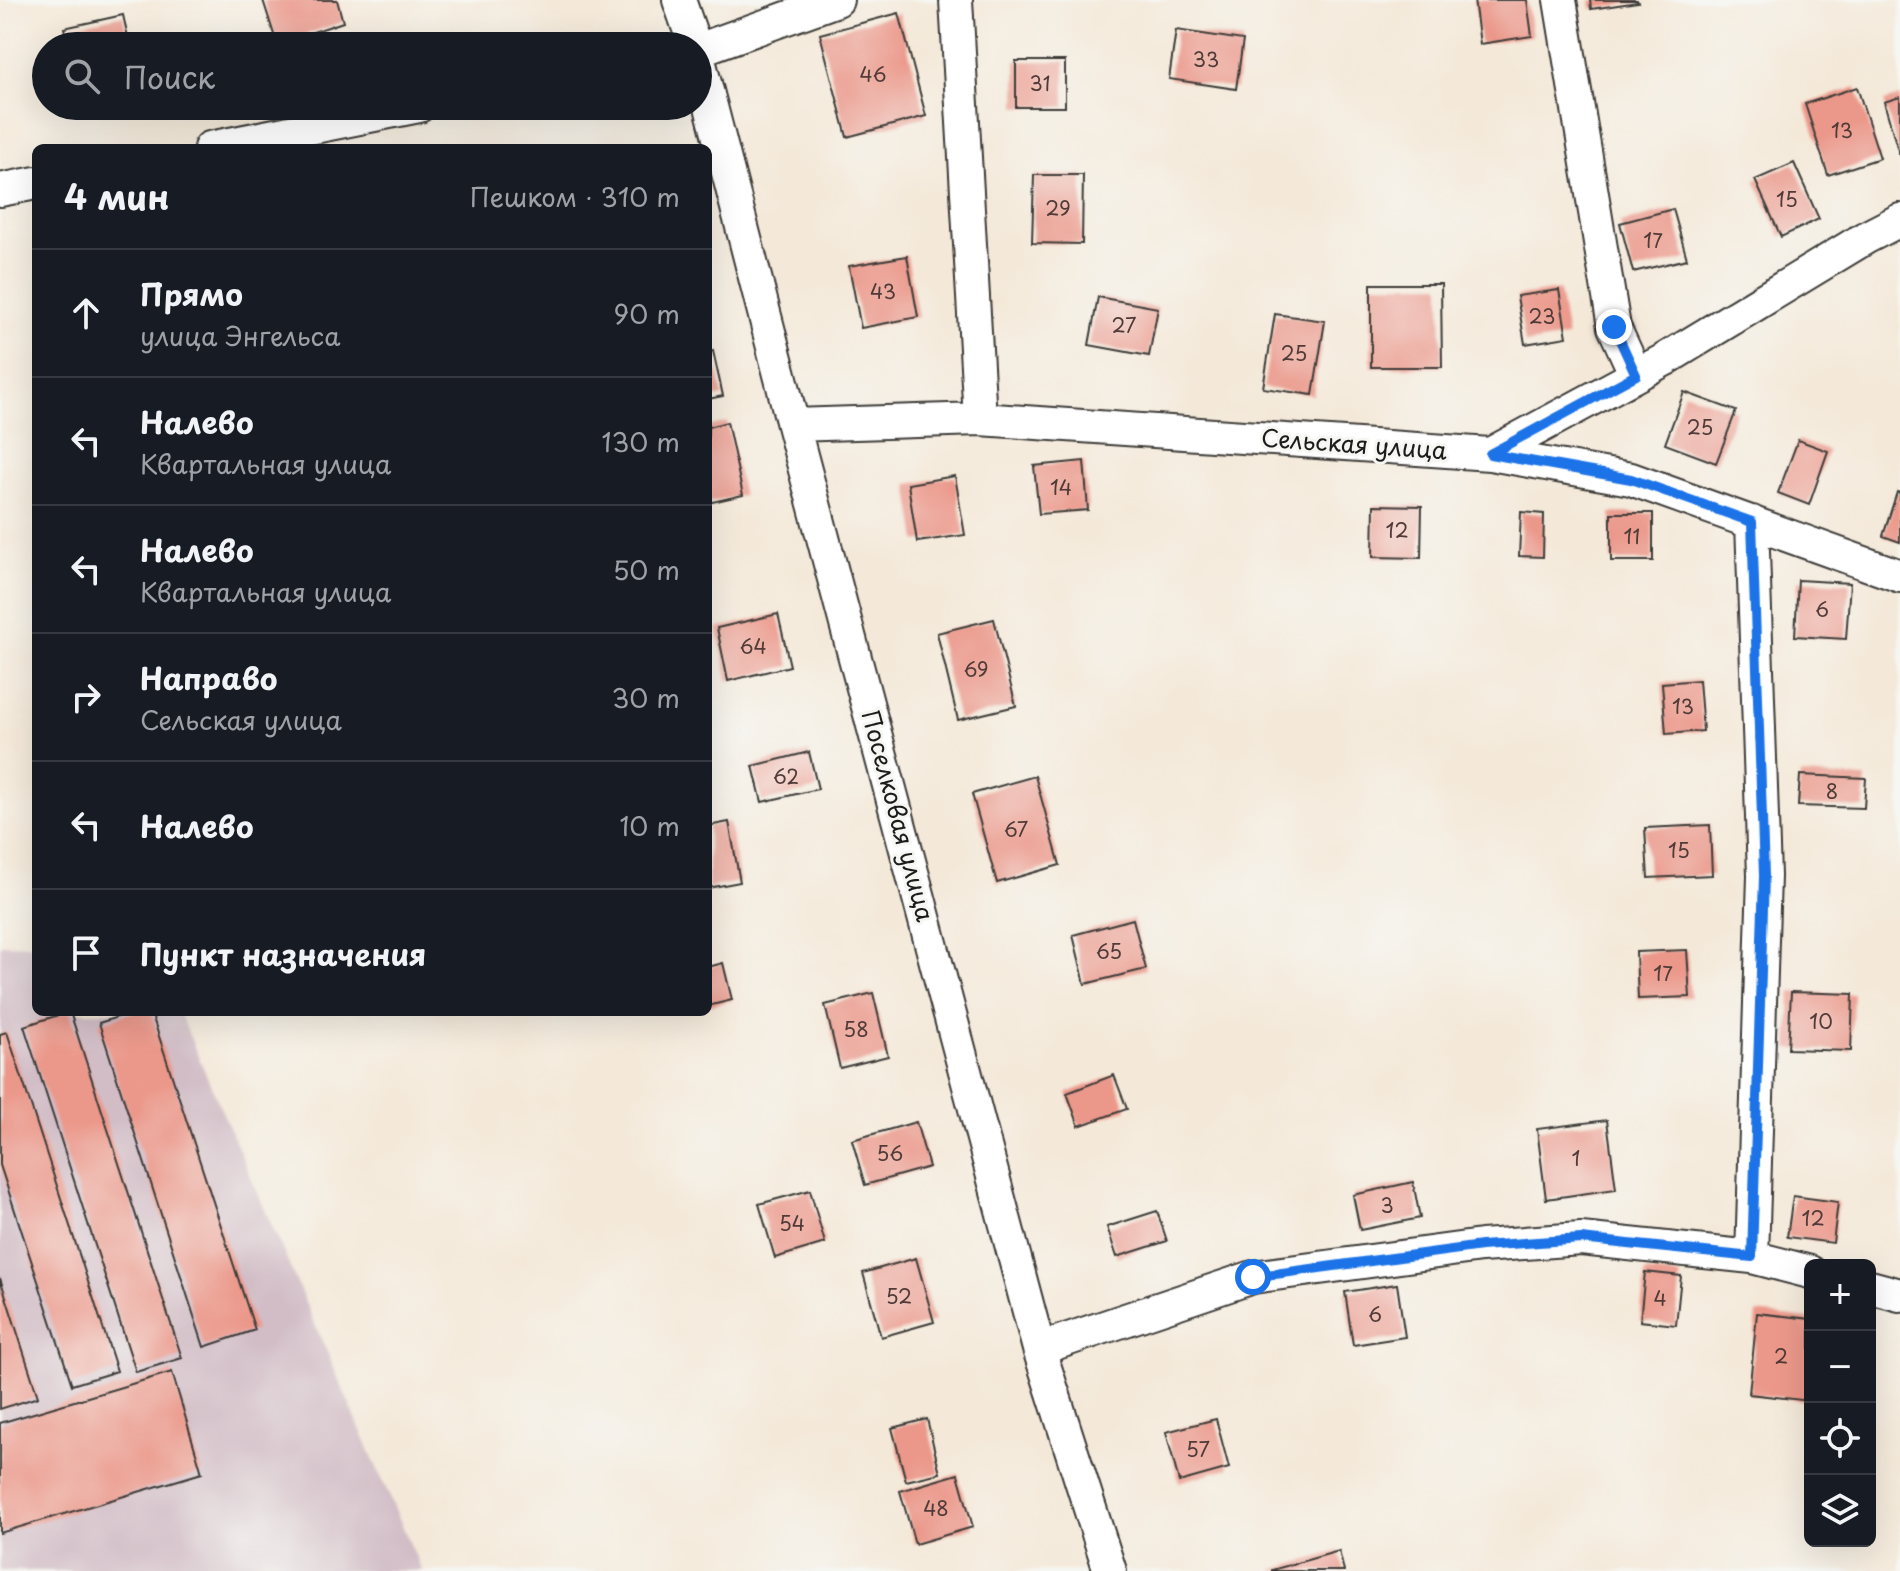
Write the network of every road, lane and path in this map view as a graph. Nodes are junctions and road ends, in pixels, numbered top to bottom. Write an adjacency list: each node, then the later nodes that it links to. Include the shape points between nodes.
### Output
1 (679, 0): 5 (street)
2 (837, 0): 6 (street)
3 (956, 0): 14 (street)
4 (1560, 0): 13 (street, via 1614,327)
5 (690, 32)
6 (712, 42)
7 (712, 110): 15 (street, Поселковая улица)
8 (349, 120): 9 (street)
9 (230, 144)
10 (32, 184): 11 (street)
11 (0, 190)
12 (1900, 220): 13 (street)
13 (1636, 375): 16 (street)
14 (980, 419): 15 (street, Сельская улица); 16 (street, Сельская улица)
15 (793, 425): 23 (street, Поселковая улица)
16 (1490, 454): 17 (street, Сельская улица, via 1631,479)
17 (1752, 522): 18 (street, Сельская улица); 19 (street, via 1764,876)
18 (1900, 576)
19 (1752, 1257): 20 (street); 23 (street, via 1581,1239 1481,1246 1253,1277)
20 (1804, 1270)
21 (1876, 1289): 22 (street)
22 (1900, 1295)
23 (1039, 1349): 24 (street, Поселковая улица)
24 (1098, 1568)

